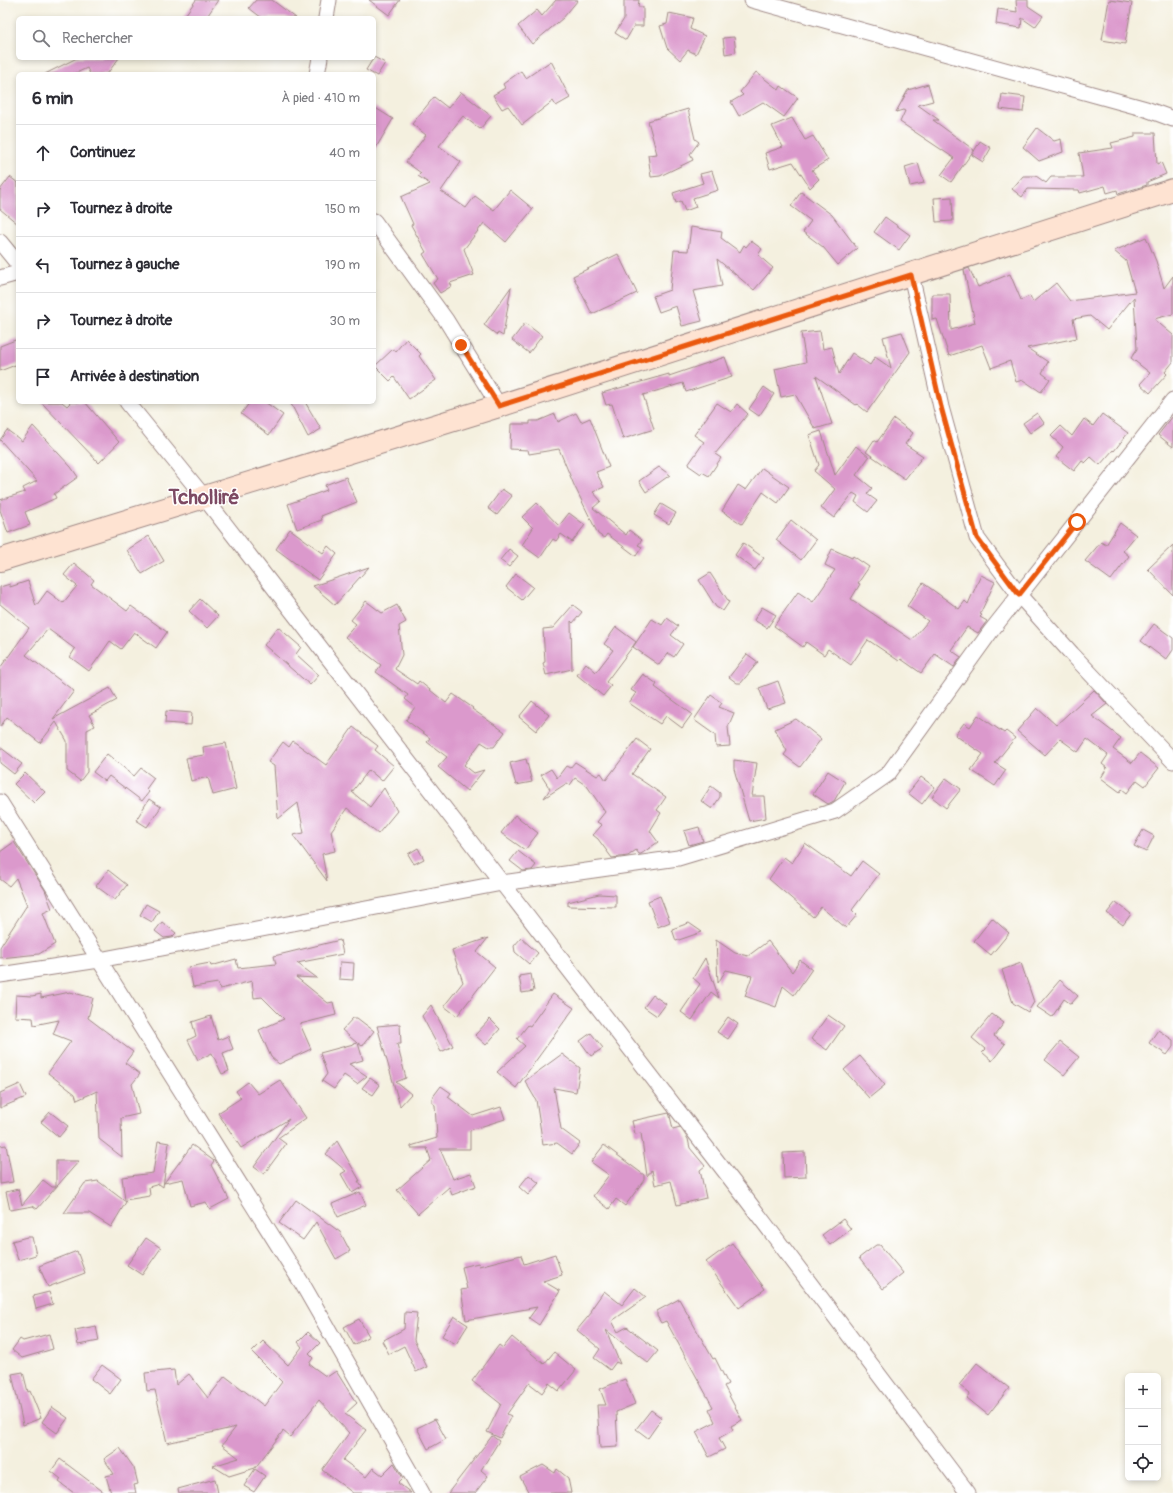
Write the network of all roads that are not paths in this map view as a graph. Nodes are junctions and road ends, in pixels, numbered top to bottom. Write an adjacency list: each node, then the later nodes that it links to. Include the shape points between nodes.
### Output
1 (329, 0): 3 (street)
2 (752, 0): 6 (street, via 1146,109)
3 (326, 16)
4 (320, 60): 5 (street)
5 (317, 72)
6 (1173, 119)
7 (1173, 190): 12 (main road)
8 (376, 224): 16 (street, via 446,320)
9 (0, 242): 10 (street)
10 (16, 262)
11 (16, 274): 13 (street)
12 (911, 275): 16 (main road); 19 (street, via 941,407 977,538)
13 (0, 278)
14 (1173, 400): 19 (street)
15 (130, 404): 17 (street)
16 (499, 406): 17 (main road)
17 (204, 497): 18 (main road); 22 (street)
18 (0, 560)
19 (1019, 595): 20 (street); 22 (street, via 888,774 835,811 678,858)
20 (1173, 761)
21 (0, 802): 23 (street)
22 (502, 884): 23 (street); 26 (street, via 752,1206)
23 (99, 960): 24 (street); 25 (street, via 303,1285)
24 (0, 975)
25 (422, 1493)
26 (968, 1493)

